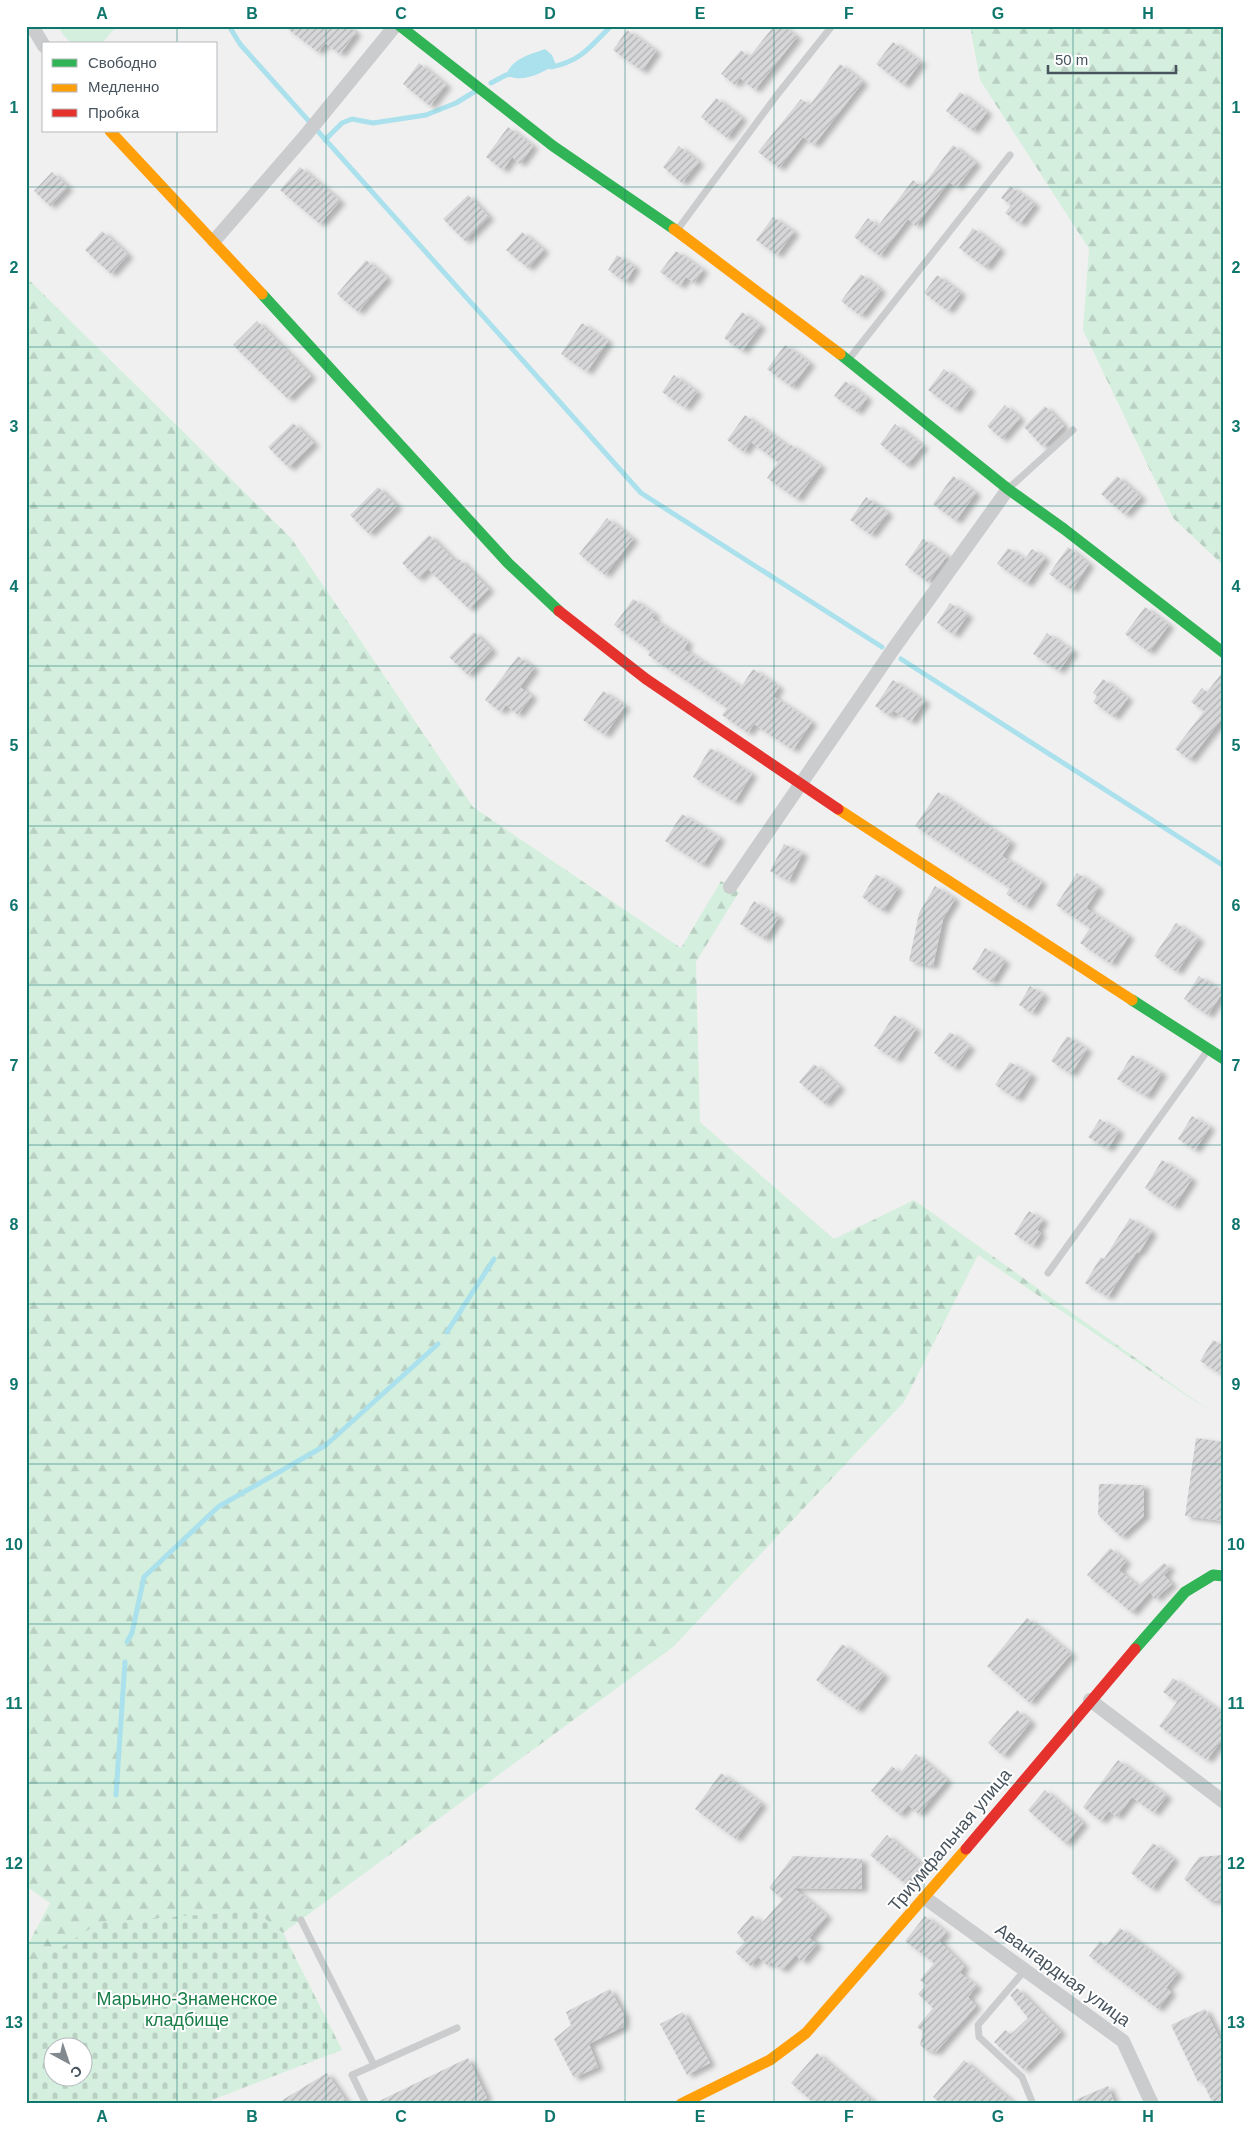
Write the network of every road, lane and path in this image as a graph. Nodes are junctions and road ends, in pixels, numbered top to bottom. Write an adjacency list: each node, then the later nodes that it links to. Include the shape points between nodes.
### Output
1 (32, 26): 5 (street)
2 (395, 26): 9 (street)
3 (400, 26): 8 (street, via 553,146)
4 (832, 26): 8 (lane, via 777,94)
5 (42, 43)
6 (111, 132): 9 (street)
7 (1010, 155): 10 (lane)
8 (677, 231): 10 (street)
9 (214, 240): 14 (street, via 501,556 556,609 646,679)
10 (848, 360): 12 (street)
11 (1073, 430): 12 (lane)
12 (1008, 489): 13 (street); 14 (street)
13 (1224, 653)
14 (801, 785): 15 (street); 16 (street)
15 (730, 887)
16 (1208, 1050): 17 (street); 18 (lane)
17 (1224, 1059)
18 (1048, 1272)
19 (1224, 1576): 20 (street, Триумфальная улица, via 1213,1576 1185,1592)
20 (1090, 1700): 21 (street); 22 (street, Триумфальная улица)
21 (1224, 1802)
22 (925, 1898): 24 (street, Авангардная улица); 28 (street, Триумфальная улица, via 806,2033 770,2060)
23 (301, 1920): 26 (lane)
24 (1025, 1970): 29 (lane, via 978,2025 979,2037 1022,2077); 30 (street, Авангардная улица, via 1123,2041)
25 (457, 2028): 26 (lane)
26 (374, 2065): 27 (lane, via 352,2075)
27 (365, 2104)
28 (681, 2104)
29 (1032, 2104)
30 (1152, 2104)

